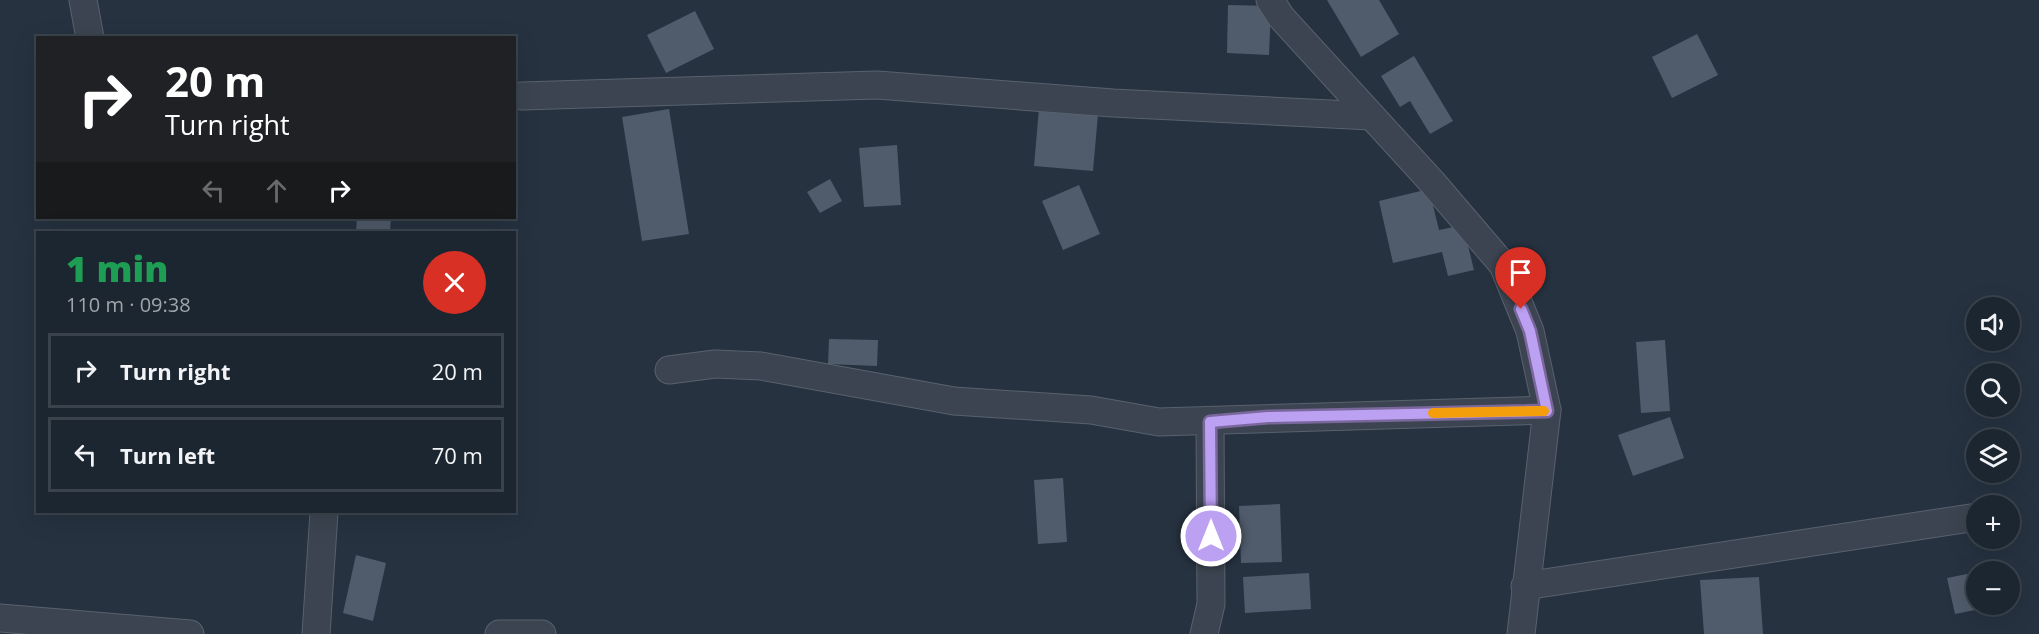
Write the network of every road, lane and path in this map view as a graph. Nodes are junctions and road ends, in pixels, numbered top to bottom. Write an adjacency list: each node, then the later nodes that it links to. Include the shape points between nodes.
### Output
1 (82, 0): 3 (street)
2 (1270, 0): 5 (street)
3 (90, 36)
4 (522, 96): 5 (street, via 877,85 1113,103)
5 (1371, 116): 7 (street, via 1503,264 1530,331)
6 (669, 370): 8 (street, via 716,364 761,366 954,401 1091,410 1159,422)
7 (1547, 411): 8 (street, via 1268,417); 11 (street)
8 (1210, 422): 17 (street, via 1211,604)
9 (324, 513): 14 (street)
10 (1966, 519): 11 (street)
11 (1525, 586): 18 (street)
12 (0, 618): 13 (street)
13 (190, 634)
14 (316, 634)
15 (499, 634): 16 (street)
16 (542, 634)
17 (1204, 634)
18 (1521, 634)

